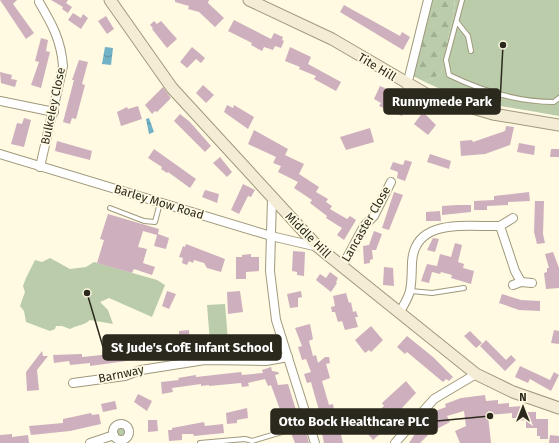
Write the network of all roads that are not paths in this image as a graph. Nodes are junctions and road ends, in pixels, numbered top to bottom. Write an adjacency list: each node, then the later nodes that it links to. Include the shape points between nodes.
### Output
1 (110, 0): 16 (street, Middle Hill, via 172,88)
2 (249, 0): 8 (street, Tite Hill, via 332,39)
3 (428, 0): 8 (street)
4 (462, 0): 6 (lane)
5 (38, 1): 11 (street, Bulkeley Close, via 54,28 62,53 63,66)
6 (457, 22): 7 (lane, via 468,36); 9 (lane, via 446,60 449,75 472,86 511,98 554,102)
7 (471, 51)
8 (407, 85): 12 (street, Tite Hill, via 428,96 459,106)
9 (559, 98)
10 (0, 101): 11 (street)
11 (54, 112): 14 (street, Bulkeley Close)
12 (559, 125)
13 (0, 154): 14 (street, Barley Mow Road)
14 (40, 167): 17 (street, Barley Mow Road)
15 (391, 182): 23 (street, Lancaster Close, via 374,216 364,226)
16 (272, 198): 21 (street); 22 (street, Middle Hill)
17 (160, 202): 18 (lane, via 155,222 144,221); 21 (street, Barley Mow Road)
18 (110, 208)
19 (513, 218): 20 (street)
20 (500, 226): 24 (street, via 517,283); 26 (street, via 442,227 424,236 413,253)
21 (271, 236): 22 (street, Barley Mow Road); 28 (street, via 270,271 276,320)
22 (318, 247): 23 (street, Middle Hill)
23 (342, 267): 27 (street, Middle Hill)
24 (532, 284)
25 (464, 288): 26 (lane, via 432,293)
26 (411, 291): 27 (street)
27 (399, 313): 29 (street, Middle Hill)
28 (288, 356): 30 (street, Barnway, via 266,361 205,360 141,370 125,376); 32 (street)
29 (476, 374): 31 (street, Middle Hill, via 513,392); 37 (street, via 434,399)
30 (73, 383)
31 (559, 408)
32 (309, 424): 35 (lane, via 252,441 245,439); 36 (street)
33 (114, 435): 34 (street)
34 (90, 443)
35 (200, 443)
36 (315, 443)
37 (395, 443)

